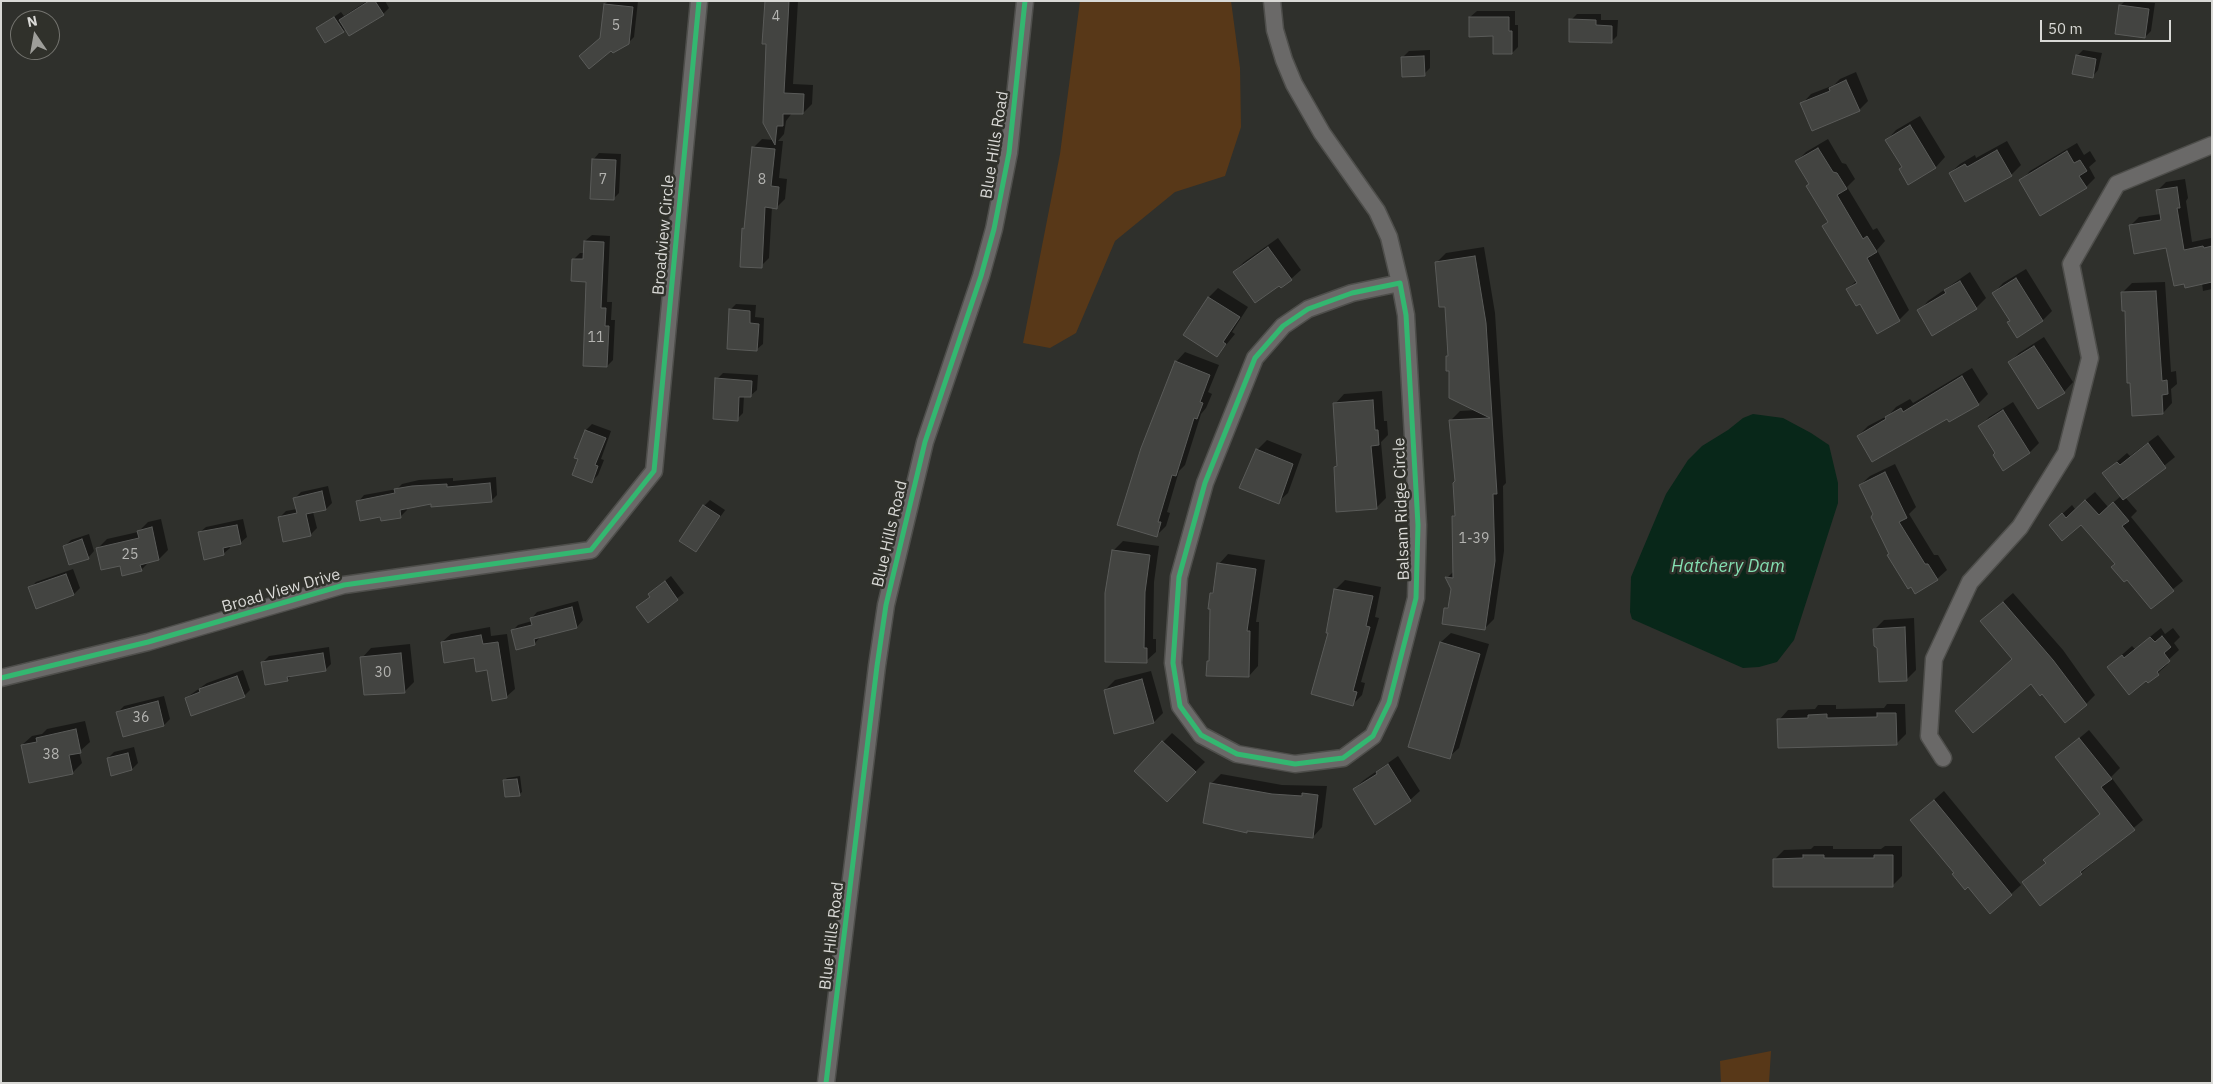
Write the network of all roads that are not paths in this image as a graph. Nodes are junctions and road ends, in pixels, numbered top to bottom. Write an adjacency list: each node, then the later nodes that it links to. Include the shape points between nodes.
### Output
1 (699, 1): 6 (street, Broadview Circle)
2 (1025, 1): 9 (street, Blue Hills Road, via 1012,128 994,230 925,442 886,605)
3 (1272, 1): 5 (street, Balsam Ridge Circle, via 1275,30 1294,84 1322,133 1376,211 1389,237)
4 (2212, 145): 8 (street, via 2117,184 2071,264 2090,358 2066,453 2020,527 1970,582 1934,659 1929,736)
5 (1400, 283): 5 (street, Balsam Ridge Circle, via 1406,315 1418,525 1416,598 1389,703 1373,736 1343,758 1296,764 1237,754 1201,735 1180,706 1173,663 1179,577 1205,483 1255,358 1283,326 1308,309 1352,293)
6 (654, 471): 7 (street, Broad View Drive, via 591,550 344,584 148,642)
7 (1, 678)
8 (1944, 758)
9 (826, 1083)

